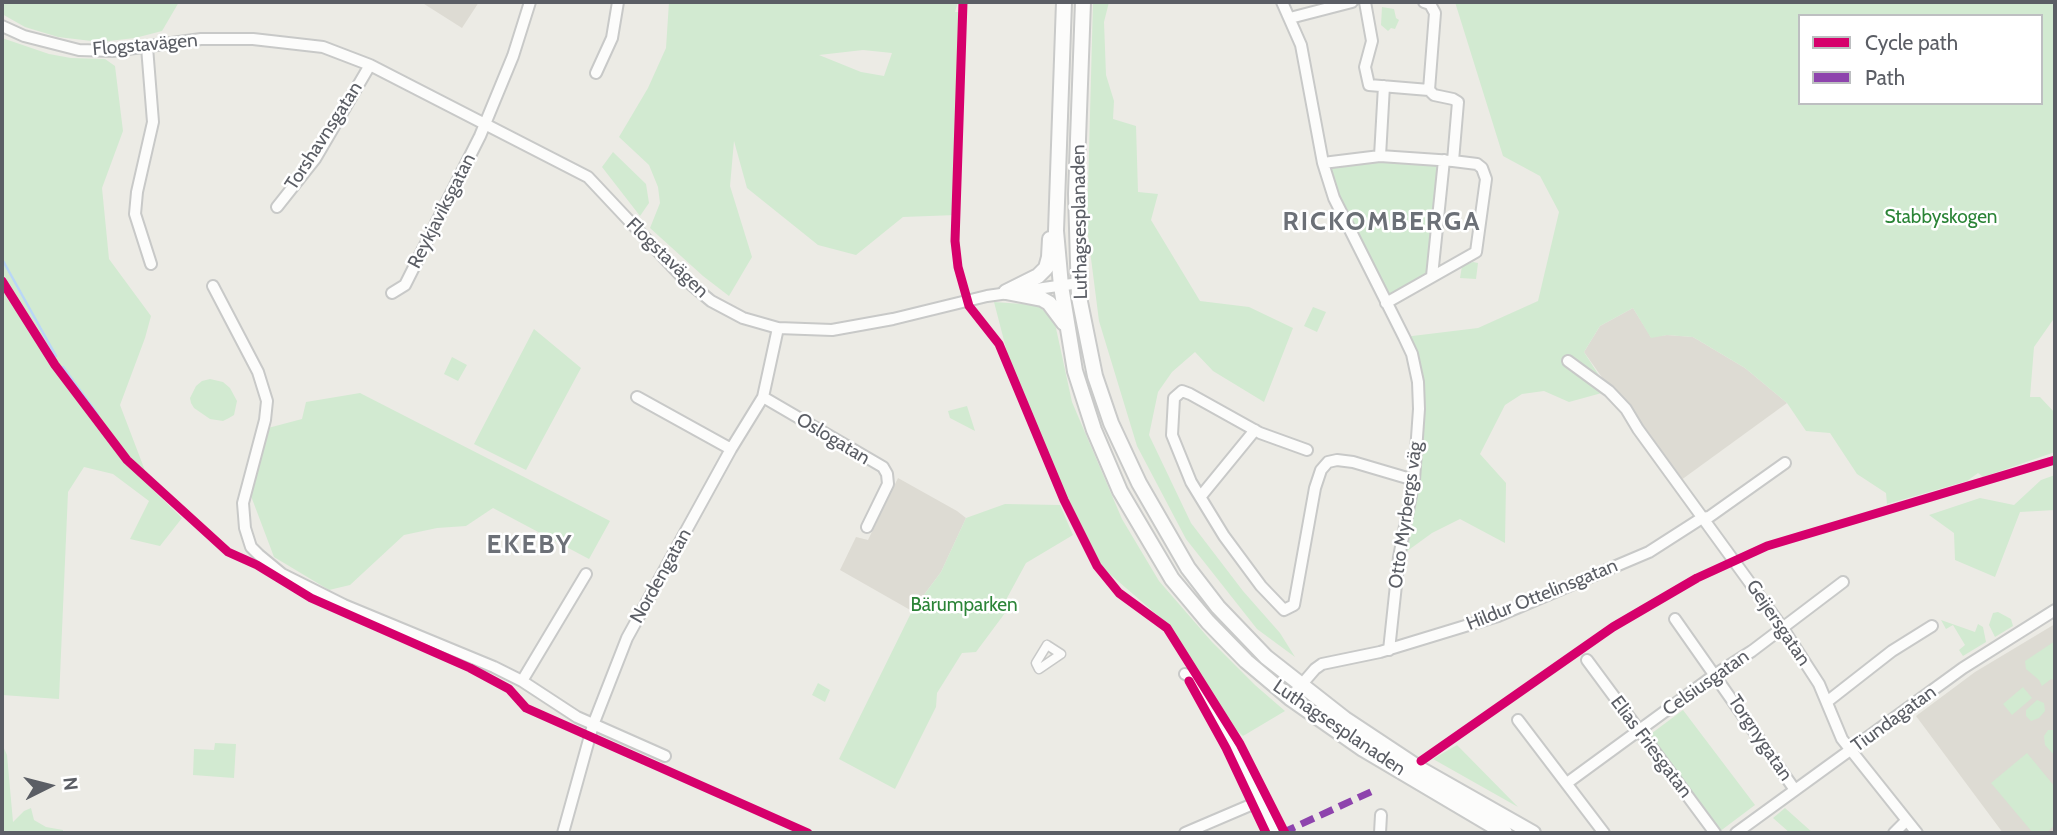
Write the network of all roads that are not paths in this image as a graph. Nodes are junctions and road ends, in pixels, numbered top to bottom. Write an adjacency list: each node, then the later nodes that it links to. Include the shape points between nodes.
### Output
1 (530, 2): 16 (street)
2 (618, 2): 13 (street, via 612,38)
3 (1064, 2): 17 (main road, Luthagsesplanaden)
4 (1083, 2): 24 (main road, Luthagsesplanaden, via 1076,194)
5 (1282, 2): 9 (street, Otto Myrbergs väg)
6 (1352, 2): 9 (street)
7 (1364, 2): 14 (street, via 1373,40 1366,76 1369,85)
8 (1424, 2): 15 (street, via 1435,13)
9 (1290, 18): 20 (street, Otto Myrbergs väg, via 1301,45)
10 (2, 26): 11 (street, Flogstavägen, via 79,50)
11 (147, 47): 12 (street, Flogstavägen, via 201,39 253,39 323,47); 22 (street, via 153,122 135,214)
12 (370, 65): 16 (street, Flogstavägen); 21 (street, Torshavnsgatan, via 315,159)
13 (596, 73)
14 (1384, 86): 15 (street); 18 (street)
15 (1429, 90): 19 (street, via 1458,102)
16 (485, 122): 28 (street, Reykjaviksgatan, via 405,285); 31 (street, Flogstavägen, via 588,177 681,276 711,301 743,318)
17 (1059, 144): 26 (main road, Luthagsesplanaden, via 1056,231); 27 (main road, via 1052,173 1046,268)
18 (1380, 156): 19 (street); 20 (street)
19 (1449, 161): 23 (street); 23 (street, via 1477,164 1486,178 1476,252)
20 (1323, 163): 29 (street, Otto Myrbergs väg, via 1334,198)
21 (277, 207)
22 (151, 264)
23 (1432, 276): 29 (street)
24 (1079, 283): 26 (street, Flogstavägen); 54 (main road, Luthagsesplanaden, via 1095,376 1139,483 1188,568 1218,607)
25 (213, 286): 53 (street, via 258,372 267,401 243,494 242,514 251,547 282,574 344,605)
26 (1061, 286): 27 (street, Flogstavägen); 30 (main road, Luthagsesplanaden)
27 (1006, 292): 30 (main road, via 1042,299); 31 (street, Flogstavägen, via 832,330)
28 (392, 293)
29 (1386, 303): 39 (street, Otto Myrbergs väg, via 1412,354 1418,382)
30 (1067, 327): 55 (main road, Luthagsesplanaden, via 1094,430 1144,534 1172,579 1208,622 1246,662)
31 (778, 328): 34 (street, Nordengatan)
32 (1568, 361): 41 (street, Geijersgatan, via 1626,409 1650,450)
33 (637, 397): 36 (street)
34 (763, 397): 36 (street, Nordengatan); 42 (street, Oslogatan, via 883,467 888,484)
35 (1255, 430): 37 (street); 40 (street); 40 (street, via 1190,394 1177,394 1172,435)
36 (730, 449): 58 (street, Nordengatan, via 626,638)
37 (1307, 450)
38 (1785, 463): 41 (street, Hildur Ottelinsgatan)
39 (1415, 480): 40 (street, via 1353,462 1328,463 1315,488 1294,605 1284,610 1224,536); 49 (street, Otto Myrbergs väg, via 1399,558)
40 (1201, 496)
41 (1702, 518): 48 (street, Geijersgatan); 49 (street, Hildur Ottelinsgatan, via 1649,552 1498,616)
42 (867, 527)
43 (586, 574): 53 (street)
44 (1843, 582): 48 (street, Celsiusgatan)
45 (2055, 610): 60 (street, Tiundagatan, via 1961,670)
46 (1675, 619): 52 (street, Torgnygatan)
47 (1932, 625): 56 (street)
48 (1782, 627): 52 (street, Celsiusgatan); 56 (street, Geijersgatan)
49 (1390, 650): 54 (street, Hildur Ottelinsgatan, via 1322,664)
50 (1587, 660): 59 (street, Elias Friesgatan)
51 (1185, 674): 64 (street, via 1192,677)
52 (1716, 674): 59 (street, Celsiusgatan); 63 (street, Torgnygatan)
53 (522, 681): 58 (street)
54 (1300, 685): 55 (street, Hildur Ottelinsgatan); 72 (main road, Luthagsesplanaden, via 1422,770)
55 (1290, 698): 71 (main road, Luthagsesplanaden, via 1363,749)
56 (1828, 701): 60 (street, Geijersgatan)
57 (1518, 720): 62 (street)
58 (593, 725): 61 (street); 67 (street, Nordengatan)
59 (1639, 730): 62 (street, Celsiusgatan); 74 (street, Elias Friesgatan)
60 (1851, 750): 63 (street, Tiundagatan); 66 (street, Geijersgatan)
61 (665, 756)
62 (1567, 783): 73 (street)
63 (1795, 790): 75 (street, Tiundagatan)
64 (1260, 801): 68 (street); 69 (street)
65 (1381, 815): 70 (street)
66 (1906, 821): 76 (street); 77 (street, Geijersgatan)
67 (563, 833)
68 (1185, 833)
69 (1275, 833)
70 (1380, 833)
71 (1505, 833)
72 (1533, 833)
73 (1604, 833)
74 (1716, 833)
75 (1736, 833)
76 (1895, 833)
77 (1917, 833)

